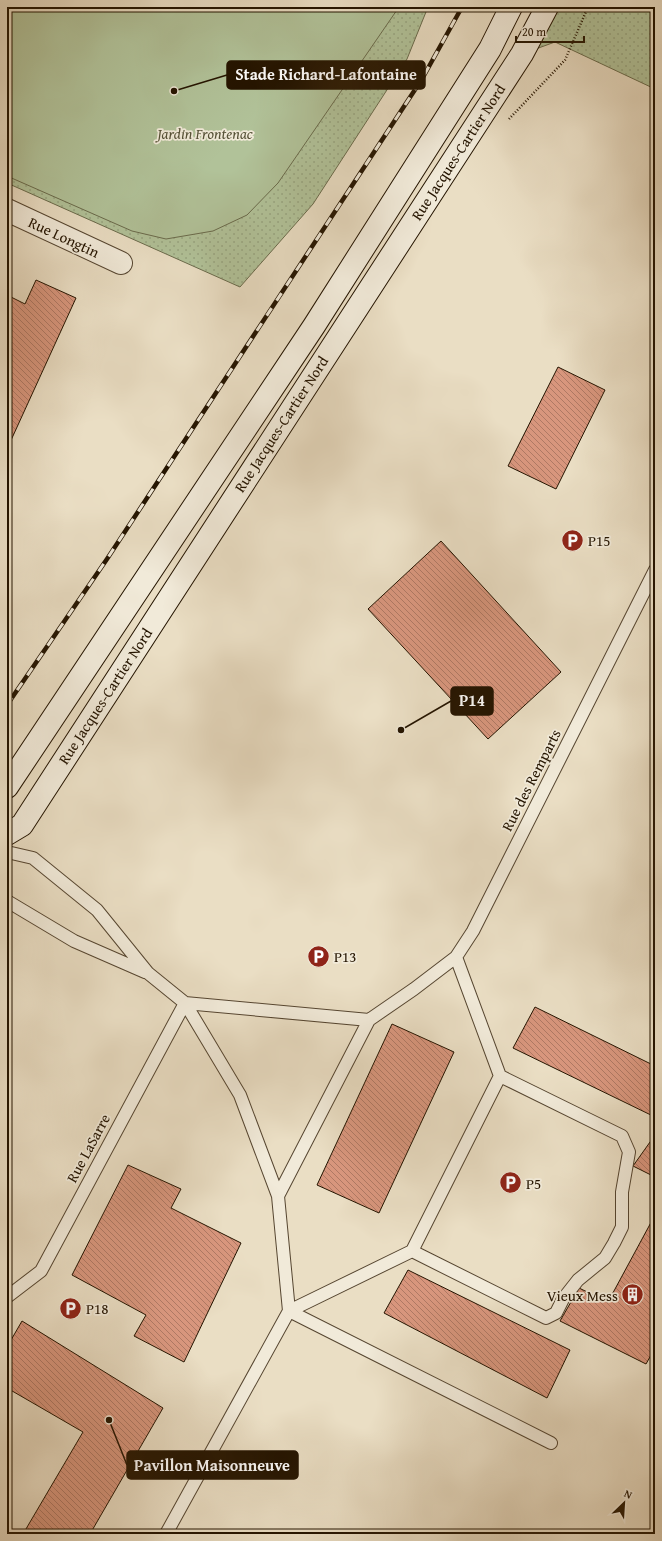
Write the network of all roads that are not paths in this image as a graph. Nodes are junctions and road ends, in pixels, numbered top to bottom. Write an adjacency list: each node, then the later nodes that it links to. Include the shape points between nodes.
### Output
1 (512, 7): 6 (street, Rue Jacques-Cartier Nord, via 490,49 314,326)
2 (547, 7): 7 (street, Rue Jacques-Cartier Nord, via 522,54 22,825)
3 (7, 210): 4 (street, Rue Longtin)
4 (121, 263)
5 (655, 570): 10 (lane, Rue des Remparts, via 473,931)
6 (7, 788)
7 (7, 834)
8 (7, 852): 11 (lane, via 33,858 97,910)
9 (7, 900): 11 (lane, via 74,941)
10 (456, 957): 13 (lane, Rue des Remparts); 14 (lane)
11 (148, 973): 12 (lane)
12 (184, 1003): 13 (lane); 15 (lane, via 240,1094); 17 (lane, Rue LaSarre, via 41,1271)
13 (369, 1020): 15 (lane)
14 (500, 1076): 16 (lane); 16 (lane, via 622,1136 629,1152 622,1192 622,1227 614,1243 605,1258 578,1280 556,1313 546,1318)
15 (278, 1196): 18 (lane)
16 (412, 1250): 18 (lane)
17 (7, 1297)
18 (289, 1311): 19 (lane); 20 (lane)
19 (551, 1443)
20 (166, 1534)

